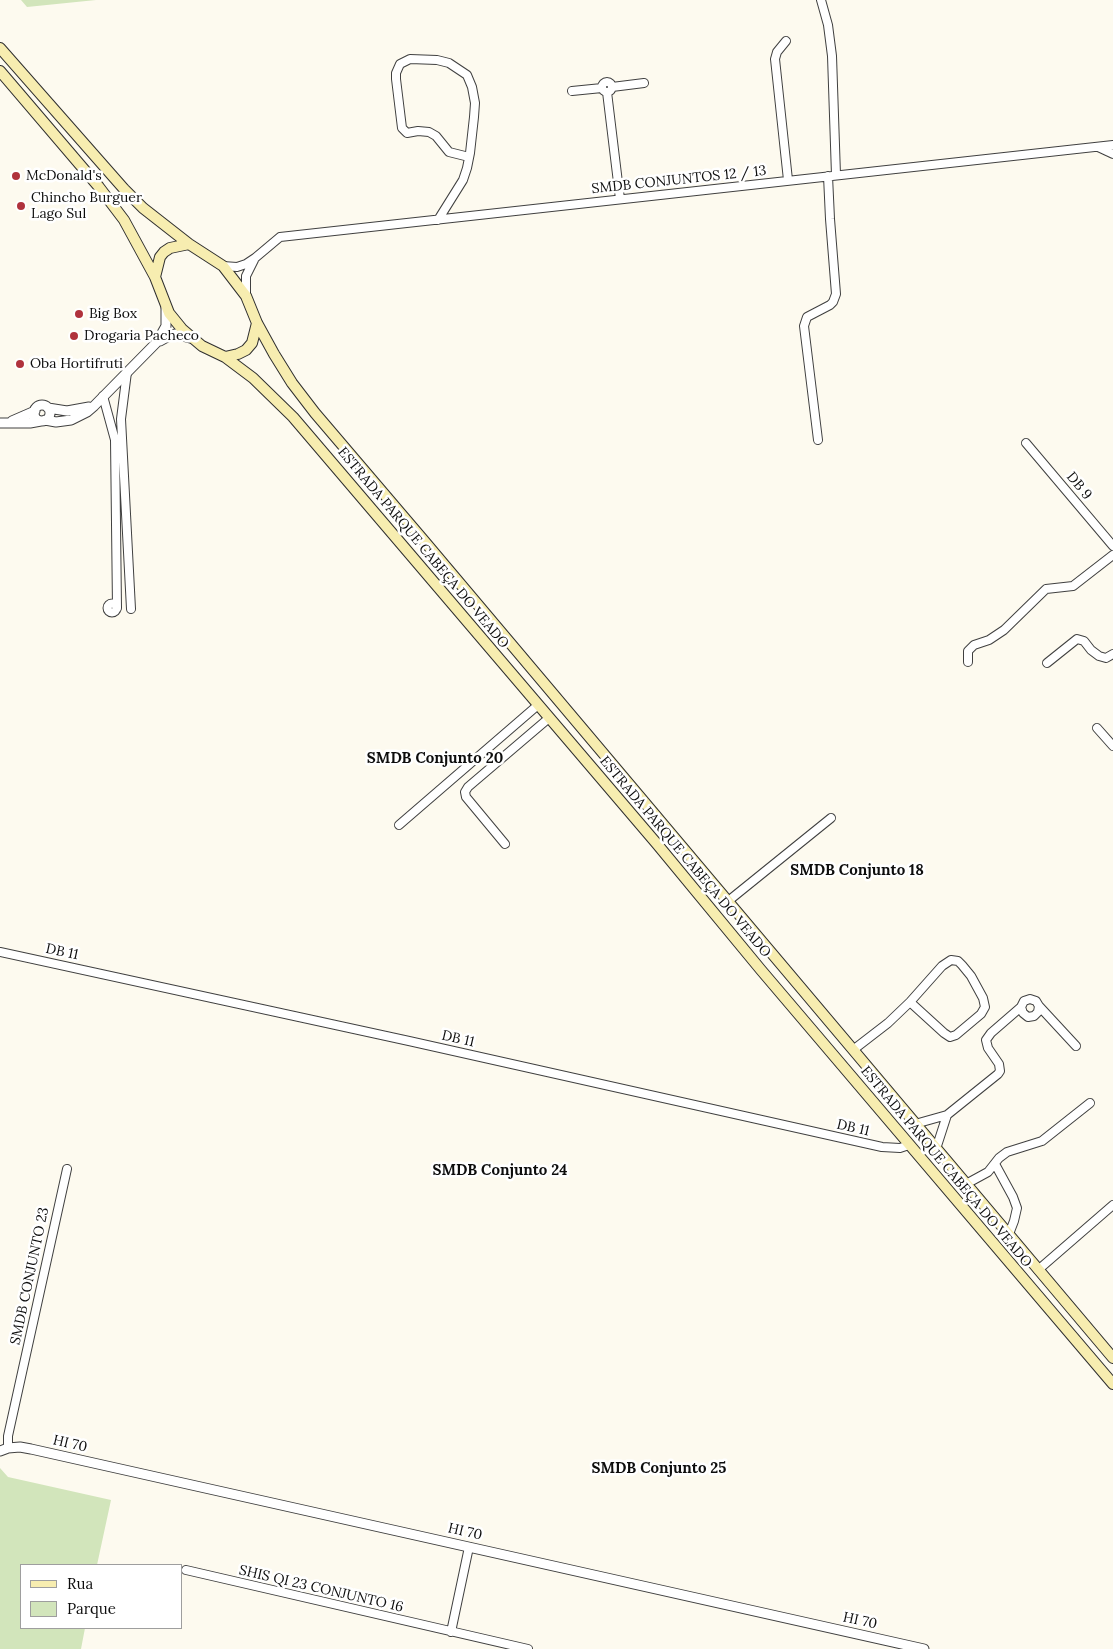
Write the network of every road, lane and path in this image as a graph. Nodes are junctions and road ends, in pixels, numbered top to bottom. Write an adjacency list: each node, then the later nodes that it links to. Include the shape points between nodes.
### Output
1 (821, 0): 12 (street, via 832,56)
2 (786, 41): 13 (street, via 775,59)
3 (0, 48): 16 (main road, via 124,189)
4 (0, 71): 19 (main road, via 112,203)
5 (644, 83): 6 (street)
6 (607, 89): 7 (street); 14 (street)
7 (572, 91)
8 (1113, 145): 9 (street, SMDB CONJUNTOS 12 / 13)
9 (1097, 146): 10 (street); 12 (street, SMDB CONJUNTOS 12 / 13)
10 (1113, 154)
11 (469, 157): 11 (street, via 475,103 467,75 449,63 437,60 410,60 400,64 396,79 402,128 407,133 430,132 448,152); 15 (street, via 462,180)
12 (832, 176): 13 (street, SMDB CONJUNTOS 12 / 13); 33 (street, via 830,219 836,294 830,305 808,317 804,326)
13 (788, 180): 14 (street, SMDB CONJUNTOS 12 / 13)
14 (620, 200): 15 (street, SMDB CONJUNTOS 12 / 13)
15 (438, 220): 17 (street, SMDB CONJUNTOS 12 / 13, via 280,237)
16 (190, 244): 18 (main road); 19 (main road, via 164,252)
17 (255, 258): 18 (street, SMDB CONJUNTOS 12 / 13, via 237,267); 20 (street, SMDB CONJUNTOS 12 / 13, via 246,276)
18 (223, 266): 20 (main road)
19 (155, 277): 21 (main road)
20 (246, 296): 22 (main road)
21 (166, 306): 23 (main road, via 174,321); 24 (street, via 166,326)
22 (257, 323): 25 (main road, via 252,343 246,350); 49 (main road, ESTRADA PARQUE CABEÇA DO VEADO, via 292,383 315,414)
23 (190, 338): 24 (street, via 171,335); 25 (main road)
24 (157, 342): 26 (street)
25 (225, 357): 42 (main road, ESTRADA PARQUE CABEÇA DO VEADO, via 253,378 293,417)
26 (127, 372): 27 (street); 38 (street, via 122,418)
27 (103, 396): 28 (street); 37 (street, via 114,440)
28 (94, 406): 29 (street, via 76,410); 31 (street, via 71,420)
29 (48, 408): 30 (street, via 40,406); 31 (street, via 50,415)
30 (35, 411): 31 (street, via 35,416); 32 (street)
31 (43, 420): 32 (street)
32 (4, 422)
33 (818, 440)
34 (1026, 443): 35 (street, DB 9)
35 (1113, 546)
36 (1113, 555): 40 (street, via 1073,586 1046,589 1004,630 974,645 968,651)
37 (118, 594): 37 (street, via 117,608 111,612 108,606)
38 (131, 608)
39 (1113, 654): 41 (street, via 1106,658 1099,656 1078,639)
40 (968, 662)
41 (1047, 663)
42 (538, 705): 43 (main road, ESTRADA PARQUE CABEÇA DO VEADO); 47 (street)
43 (549, 718): 48 (street, via 465,792); 56 (main road, ESTRADA PARQUE CABEÇA DO VEADO)
44 (1097, 728): 45 (street)
45 (1113, 746)
46 (831, 818): 49 (street)
47 (398, 825)
48 (505, 844)
49 (727, 902): 54 (main road, ESTRADA PARQUE CABEÇA DO VEADO)
50 (0, 952): 61 (street, DB 11, via 882,1147)
51 (910, 1002): 51 (street, via 947,962 954,960 971,976 985,1006 981,1014 950,1037); 57 (street)
52 (1039, 1006): 53 (street, via 1030,999); 53 (street, via 1034,1016 1028,1017); 55 (street)
53 (1021, 1007): 59 (street, via 986,1040 999,1064 998,1074)
54 (841, 1035): 56 (main road); 57 (main road, ESTRADA PARQUE CABEÇA DO VEADO)
55 (1076, 1046)
56 (826, 1047): 61 (main road, ESTRADA PARQUE CABEÇA DO VEADO)
57 (853, 1050): 60 (main road, ESTRADA PARQUE CABEÇA DO VEADO)
58 (1090, 1103): 63 (street, via 1042,1141 1007,1152)
59 (947, 1115): 60 (street); 62 (street)
60 (915, 1124): 62 (main road, ESTRADA PARQUE CABEÇA DO VEADO)
61 (909, 1145): 70 (main road, ESTRADA PARQUE CABEÇA DO VEADO)
62 (936, 1149): 65 (main road, ESTRADA PARQUE CABEÇA DO VEADO)
63 (995, 1164): 65 (street, via 984,1176); 67 (street, via 1017,1208)
64 (67, 1169): 74 (street, SMDB CONJUNTO 23)
65 (966, 1184): 67 (main road, ESTRADA PARQUE CABEÇA DO VEADO)
66 (1113, 1206): 71 (street)
67 (1009, 1234): 68 (main road, ESTRADA PARQUE CABEÇA DO VEADO)
68 (1024, 1251): 69 (main road, ESTRADA PARQUE CABEÇA DO VEADO); 70 (main road)
69 (1030, 1260): 70 (main road); 71 (main road, ESTRADA PARQUE CABEÇA DO VEADO)
70 (1013, 1268): 73 (main road, ESTRADA PARQUE CABEÇA DO VEADO)
71 (1038, 1270): 72 (main road, ESTRADA PARQUE CABEÇA DO VEADO)
72 (1113, 1358)
73 (1113, 1384)
74 (4, 1450): 75 (street, HI 70, via 30,1449)
75 (469, 1547): 77 (street); 79 (street, HI 70)
76 (186, 1570): 77 (street, SHIS QI 23 CONJUNTO 16)
77 (451, 1632): 78 (street, SHIS QI 23 CONJUNTO 16)
78 (528, 1649)
79 (924, 1649)

